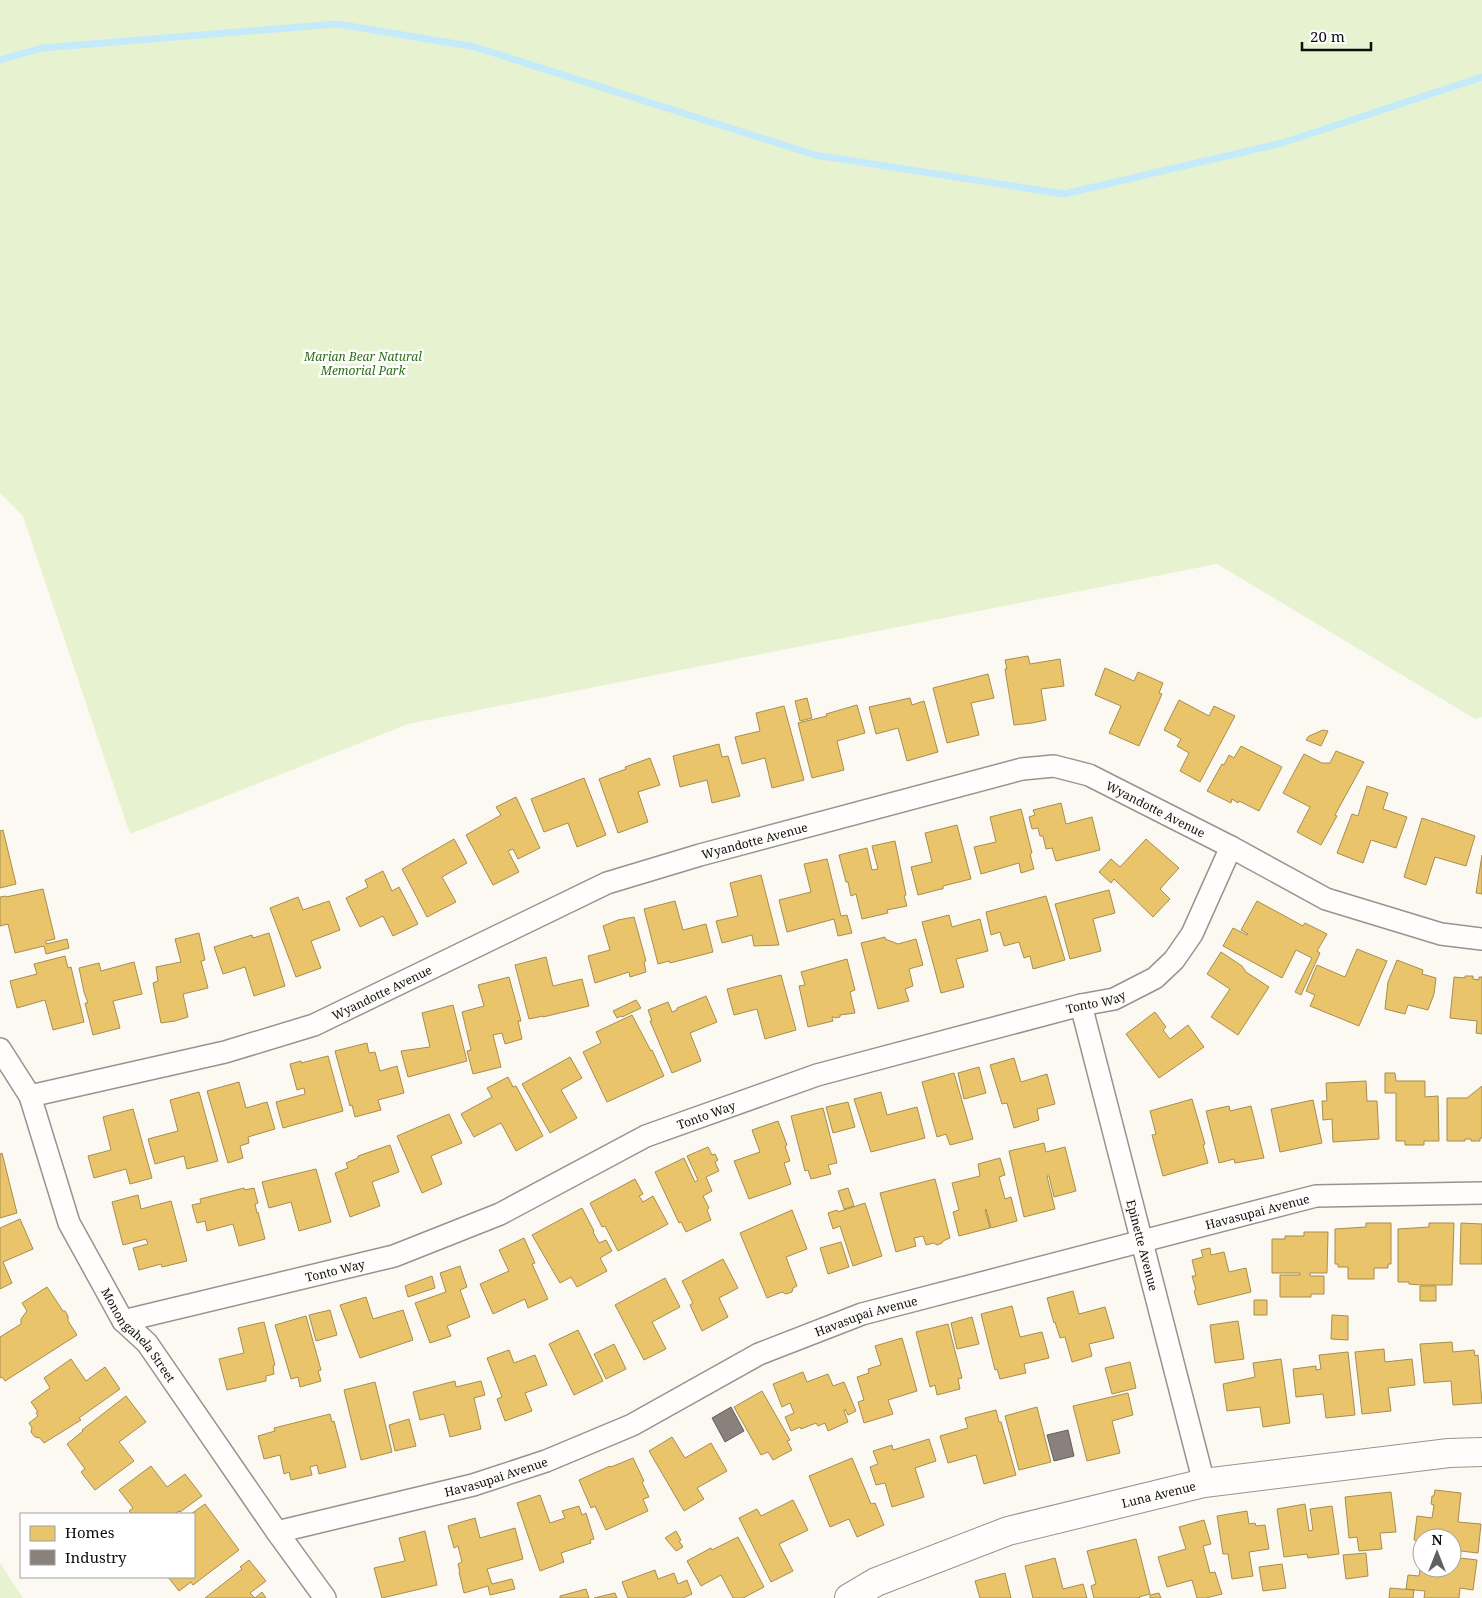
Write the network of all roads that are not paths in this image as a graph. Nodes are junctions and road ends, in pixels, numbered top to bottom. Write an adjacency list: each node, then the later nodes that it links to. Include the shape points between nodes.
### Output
1 (1231, 847): 2 (street, Wyandotte Avenue, via 1326,899 1441,934); 3 (street, Tonto Way, via 1192,934 1174,960 1155,978 1114,999); 5 (street, Wyandotte Avenue, via 1088,775 1054,766 1022,769 700,854 607,883 314,1025 225,1052)
2 (1482, 940)
3 (1082, 1005): 7 (street, Epinette Avenue); 8 (street, Tonto Way, via 817,1075 646,1136 500,1214 394,1256)
4 (0, 1048): 5 (street, Monongahela Street)
5 (30, 1096): 8 (street, Monongahela Street, via 69,1222)
6 (1482, 1194): 7 (street, Havasupai Avenue, via 1316,1196)
7 (1143, 1240): 10 (street, Epinette Avenue); 11 (street, Havasupai Avenue, via 862,1314 759,1354 632,1425 546,1461 473,1485)
8 (123, 1321): 11 (street, Monongahela Street, via 147,1342)
9 (1482, 1452): 10 (street, Luna Avenue, via 1448,1453)
10 (1204, 1483): 13 (street, Luna Avenue, via 1008,1531 876,1582)
11 (277, 1532): 12 (street, Monongahela Street)
12 (325, 1598)
13 (849, 1598)

